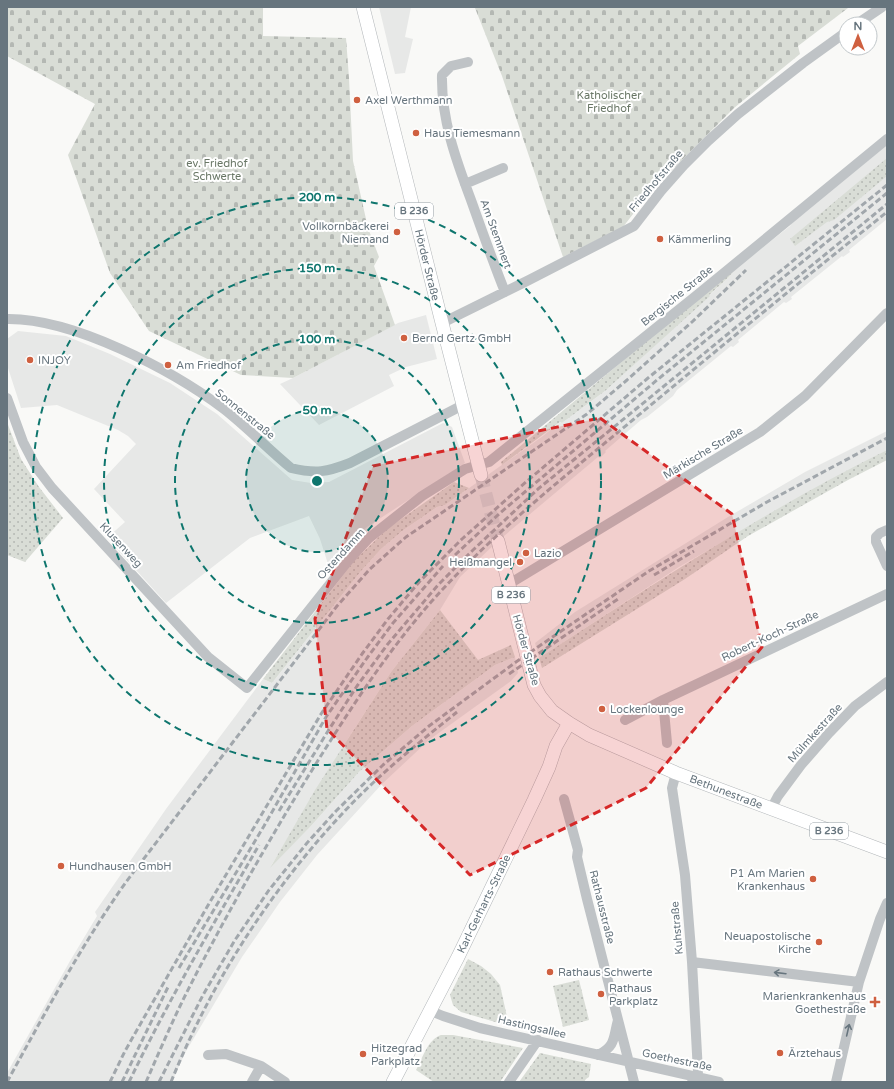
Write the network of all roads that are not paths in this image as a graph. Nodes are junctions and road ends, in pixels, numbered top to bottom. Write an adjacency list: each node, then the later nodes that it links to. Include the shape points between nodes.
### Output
1 (363, 7): 12 (main road, Hörder Straße / B 236)
2 (882, 7): 3 (street)
3 (869, 16)
4 (838, 38): 9 (street, Friedhofstraße, via 738,114 708,141 684,165 634,226)
5 (468, 62): 8 (street, Am Stemmert, via 451,66 442,75 441,91 447,128)
6 (887, 140): 15 (street, Bergische Straße)
7 (503, 168): 8 (street)
8 (465, 184): 9 (street, Am Stemmert)
9 (505, 292): 12 (street, Friedhofstraße)
10 (887, 313): 19 (street, Märkische Straße, via 805,396 760,432)
11 (7, 319): 14 (street, Sonnenstraße, via 41,322 69,329 146,361 223,409 291,468 332,470)
12 (442, 323): 14 (main road, Hörder Straße / B 236)
13 (7, 398): 22 (street, Klusenweg, via 23,442 36,467 52,488 208,657)
14 (463, 405): 15 (main road, Hörder Straße / B 236)
15 (480, 471): 22 (street, Ostendamm, via 465,469 422,496 369,538)
16 (887, 530): 18 (street, via 876,537)
17 (498, 541): 19 (main road, Hörder Straße / B 236)
18 (887, 566)
19 (508, 584): 25 (main road, Hörder Straße / B 236, via 534,685 552,710)
20 (887, 594): 23 (street, Robert-Koch-Straße)
21 (887, 682): 29 (street, Mülmkestraße, via 855,706 829,733 801,765)
22 (246, 688)
23 (663, 700): 24 (street, Robert-Koch-Straße); 26 (street)
24 (625, 720)
25 (568, 723): 27 (main road, Bethunestraße / B 236, via 589,735); 34 (main road, Karl-Gerharts-Straße, via 534,800)
26 (667, 743)
27 (676, 773): 29 (main road, Bethunestraße / B 236); 32 (street, Kuhstraße, via 672,788 685,875)
28 (564, 799): 35 (street, Rathausstraße)
29 (771, 809): 30 (main road, Bethunestraße / B 236)
30 (887, 852)
31 (887, 902): 33 (street)
32 (692, 962): 33 (street, one-way to 32); 41 (street, Kuhstraße, via 698,1072)
33 (859, 982): 48 (street, one-way to 33)
34 (431, 1011): 36 (street, Hastingsallee, via 472,1026); 44 (main road, Karl-Gerharts-Straße)
35 (618, 1020): 38 (street, Rathausstraße, via 613,1043); 39 (street, Rathausstraße)
36 (538, 1040): 38 (street, Hastingsallee); 45 (street)
37 (208, 1055): 40 (street, via 226,1054)
38 (598, 1055): 39 (street, Hastingsallee)
39 (629, 1062): 41 (street, Goethestraße); 46 (street, Rathausstraße)
40 (261, 1066): 42 (street); 43 (street)
41 (693, 1079): 47 (street, Goethestraße)
42 (252, 1082)
43 (285, 1082)
44 (393, 1082)
45 (510, 1082)
46 (634, 1082)
47 (719, 1082)
48 (836, 1082)

